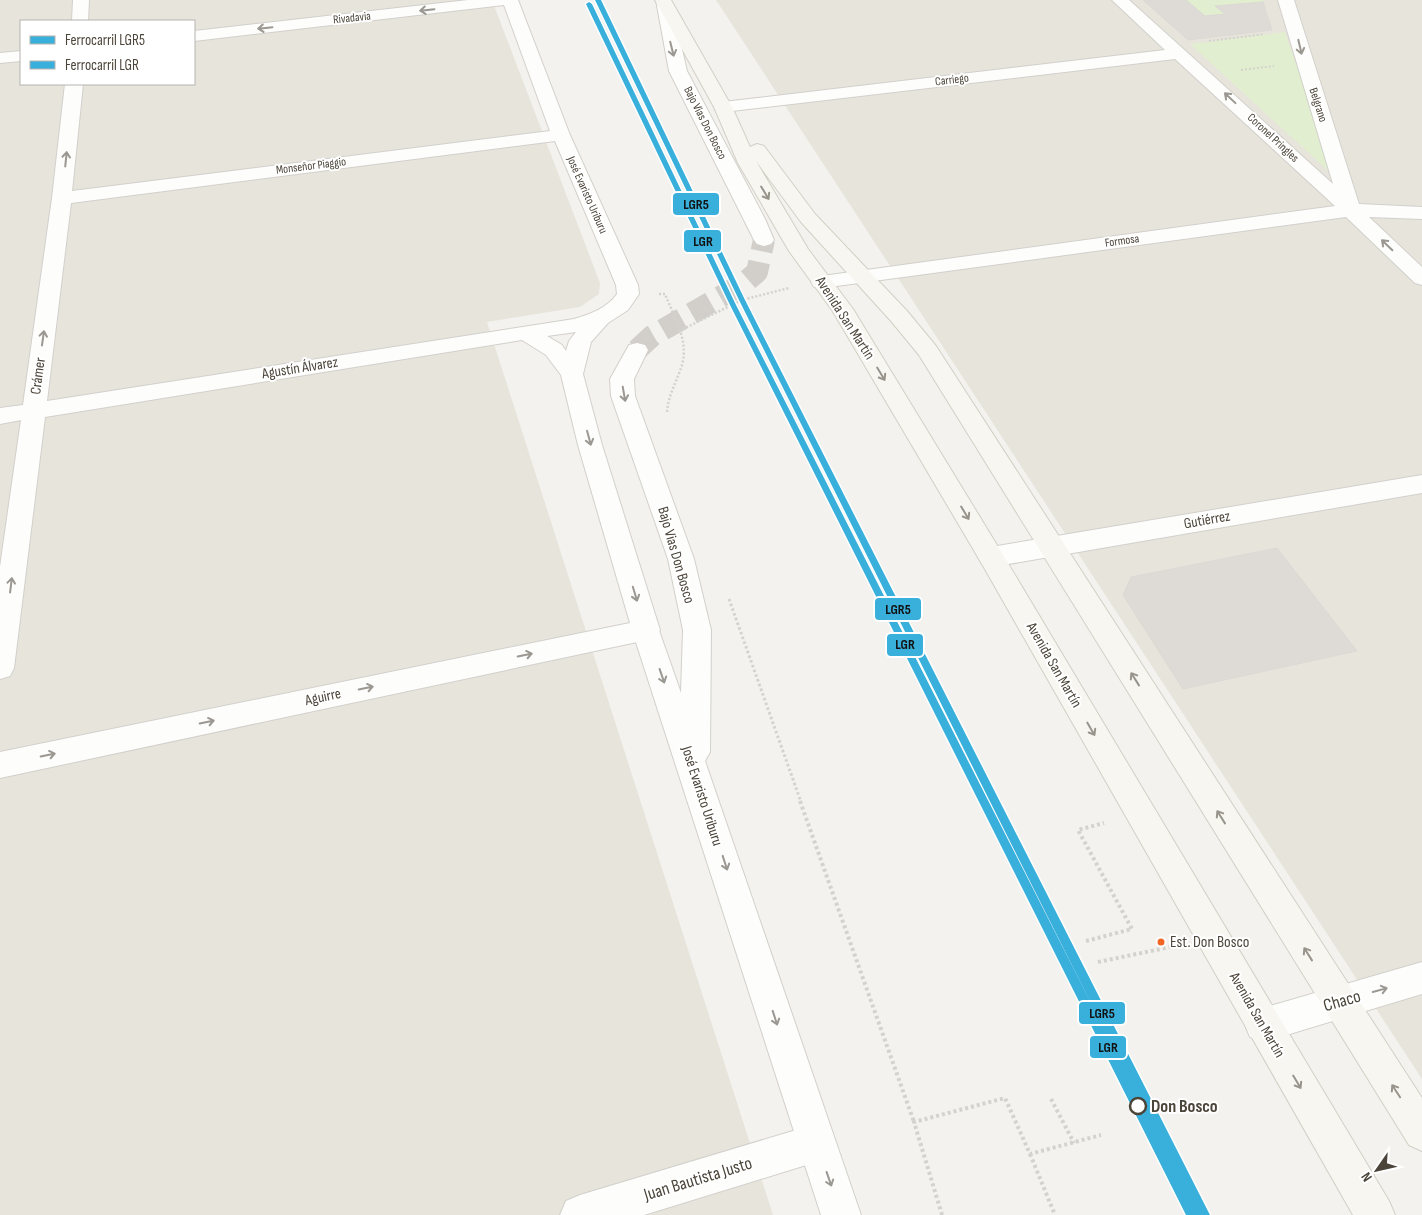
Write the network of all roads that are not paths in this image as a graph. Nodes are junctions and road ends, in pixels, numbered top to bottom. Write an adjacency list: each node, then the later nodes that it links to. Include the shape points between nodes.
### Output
1 (82, 0): 6 (street)
2 (510, 0): 7 (street, Rivadavia, one-way to 7); 13 (street, José Evaristo Uriburu)
3 (663, 0): 12 (main road, Avenida San Martín); 17 (street, Bajo Vias Don Bosco, one-way to 17, via 678,71)
4 (1120, 0): 8 (street, Coronel Pringles)
5 (1286, 0): 15 (street, Belgrano, one-way to 15)
6 (80, 20)
7 (195, 36)
8 (1176, 50): 12 (street, Carriego); 15 (street, Coronel Pringles, one-way to 8)
9 (20, 56): 10 (street)
10 (0, 58)
11 (74, 85): 14 (street, Crámer, one-way to 11)
12 (726, 112): 18 (main road, Avenida San Martín, via 808,218); 20 (main road, Avenida San Martín, one-way to 20, via 747,163 799,251)
13 (561, 135): 14 (street, Monseñor Piaggio); 21 (street, José Evaristo Uriburu, via 627,285 628,294 620,304)
14 (62, 198): 25 (street, Crámer, one-way to 14)
15 (1352, 210): 16 (street, Formosa); 18 (street, Formosa); 19 (street, Coronel Pringles, one-way to 15)
16 (1422, 213)
17 (764, 240)
18 (860, 276): 20 (street, Formosa); 28 (main road, Avenida San Martín, via 928,351)
19 (1422, 279)
20 (822, 282): 29 (main road, Avenida San Martín, one-way to 29, via 842,309)
21 (600, 318): 22 (street, Agustín Álvarez); 24 (street, José Evaristo Uriburu, via 580,341)
22 (525, 333): 24 (street, José Evaristo Uriburu, via 554,350); 25 (street, Agustín Álvarez)
23 (637, 350): 33 (street, Bajo Vias Don Bosco, one-way to 33, via 622,378 623,396 681,559 697,630)
24 (572, 374): 30 (street, José Evaristo Uriburu, one-way to 30)
25 (33, 410): 26 (street, Agustín Álvarez); 31 (street, Crámer, one-way to 25)
26 (0, 416)
27 (1422, 484): 28 (street, Gutiérrez)
28 (1050, 546): 29 (street, Gutiérrez); 35 (main road, Avenida San Martín, one-way to 28)
29 (991, 557): 36 (main road, Avenida San Martín, one-way to 36)
30 (646, 630): 32 (street, Aguirre, one-way to 30); 33 (street, José Evaristo Uriburu, one-way to 33)
31 (0, 668)
32 (0, 765)
33 (695, 771): 38 (street, José Evaristo Uriburu, one-way to 38)
34 (1422, 978): 35 (street, Chaco, one-way to 34)
35 (1338, 1001): 36 (street, Chaco); 37 (main road, Avenida San Martín, one-way to 35)
36 (1263, 1025): 41 (main road, Avenida San Martín, one-way to 41)
37 (1422, 1132)
38 (816, 1143): 39 (street, Juan Bautista Justo); 40 (street, José Evaristo Uriburu, one-way to 40)
39 (580, 1215)
40 (841, 1215)
41 (1375, 1215)

